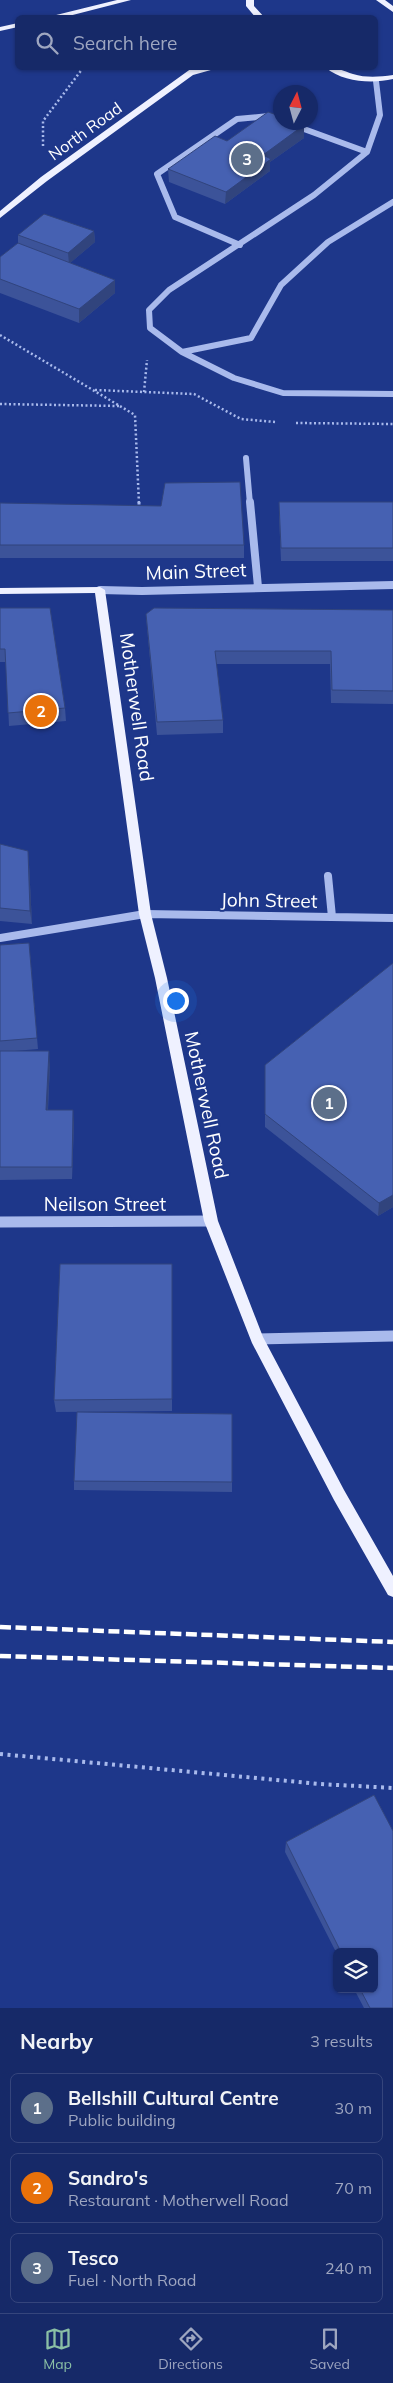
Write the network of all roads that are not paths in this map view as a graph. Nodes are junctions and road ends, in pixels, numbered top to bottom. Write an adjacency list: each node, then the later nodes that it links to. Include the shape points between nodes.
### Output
1 (127, 0): 5 (main road)
2 (250, 0): 6 (main road, via 250,6)
3 (380, 0): 4 (main road)
4 (393, 10)
5 (61, 15)
6 (259, 15)
7 (15, 26): 8 (main road)
8 (0, 29)
9 (193, 70): 17 (main road, North Road, via 44,179)
10 (334, 70): 12 (main road)
11 (393, 77): 12 (main road)
12 (376, 81): 15 (street, via 380,115)
13 (273, 118): 18 (street, via 237,119 157,174 175,217)
14 (308, 130): 15 (street)
15 (367, 152): 18 (street, via 314,195)
16 (393, 202): 19 (street, via 328,242 281,285 251,338)
17 (0, 216)
18 (240, 245): 19 (street, via 169,290 149,310 150,328)
19 (182, 352): 20 (street, via 234,378 283,393)
20 (393, 394)
21 (246, 458): 23 (street)
22 (393, 586): 23 (street, Main Street)
23 (258, 587): 24 (street, Main Street)
24 (100, 590): 25 (main road, Main Street); 27 (main road, Motherwell Road)
25 (0, 591)
26 (328, 876): 28 (street)
27 (145, 914): 28 (street, John Street); 30 (street, John Street); 31 (main road, Motherwell Road)
28 (332, 917): 29 (street, John Street)
29 (393, 918)
30 (0, 938)
31 (211, 1221): 32 (street, Neilson Street); 34 (main road, Motherwell Road)
32 (0, 1222)
33 (393, 1336): 34 (street)
34 (257, 1339): 35 (main road, Motherwell Road)
35 (393, 1590)

